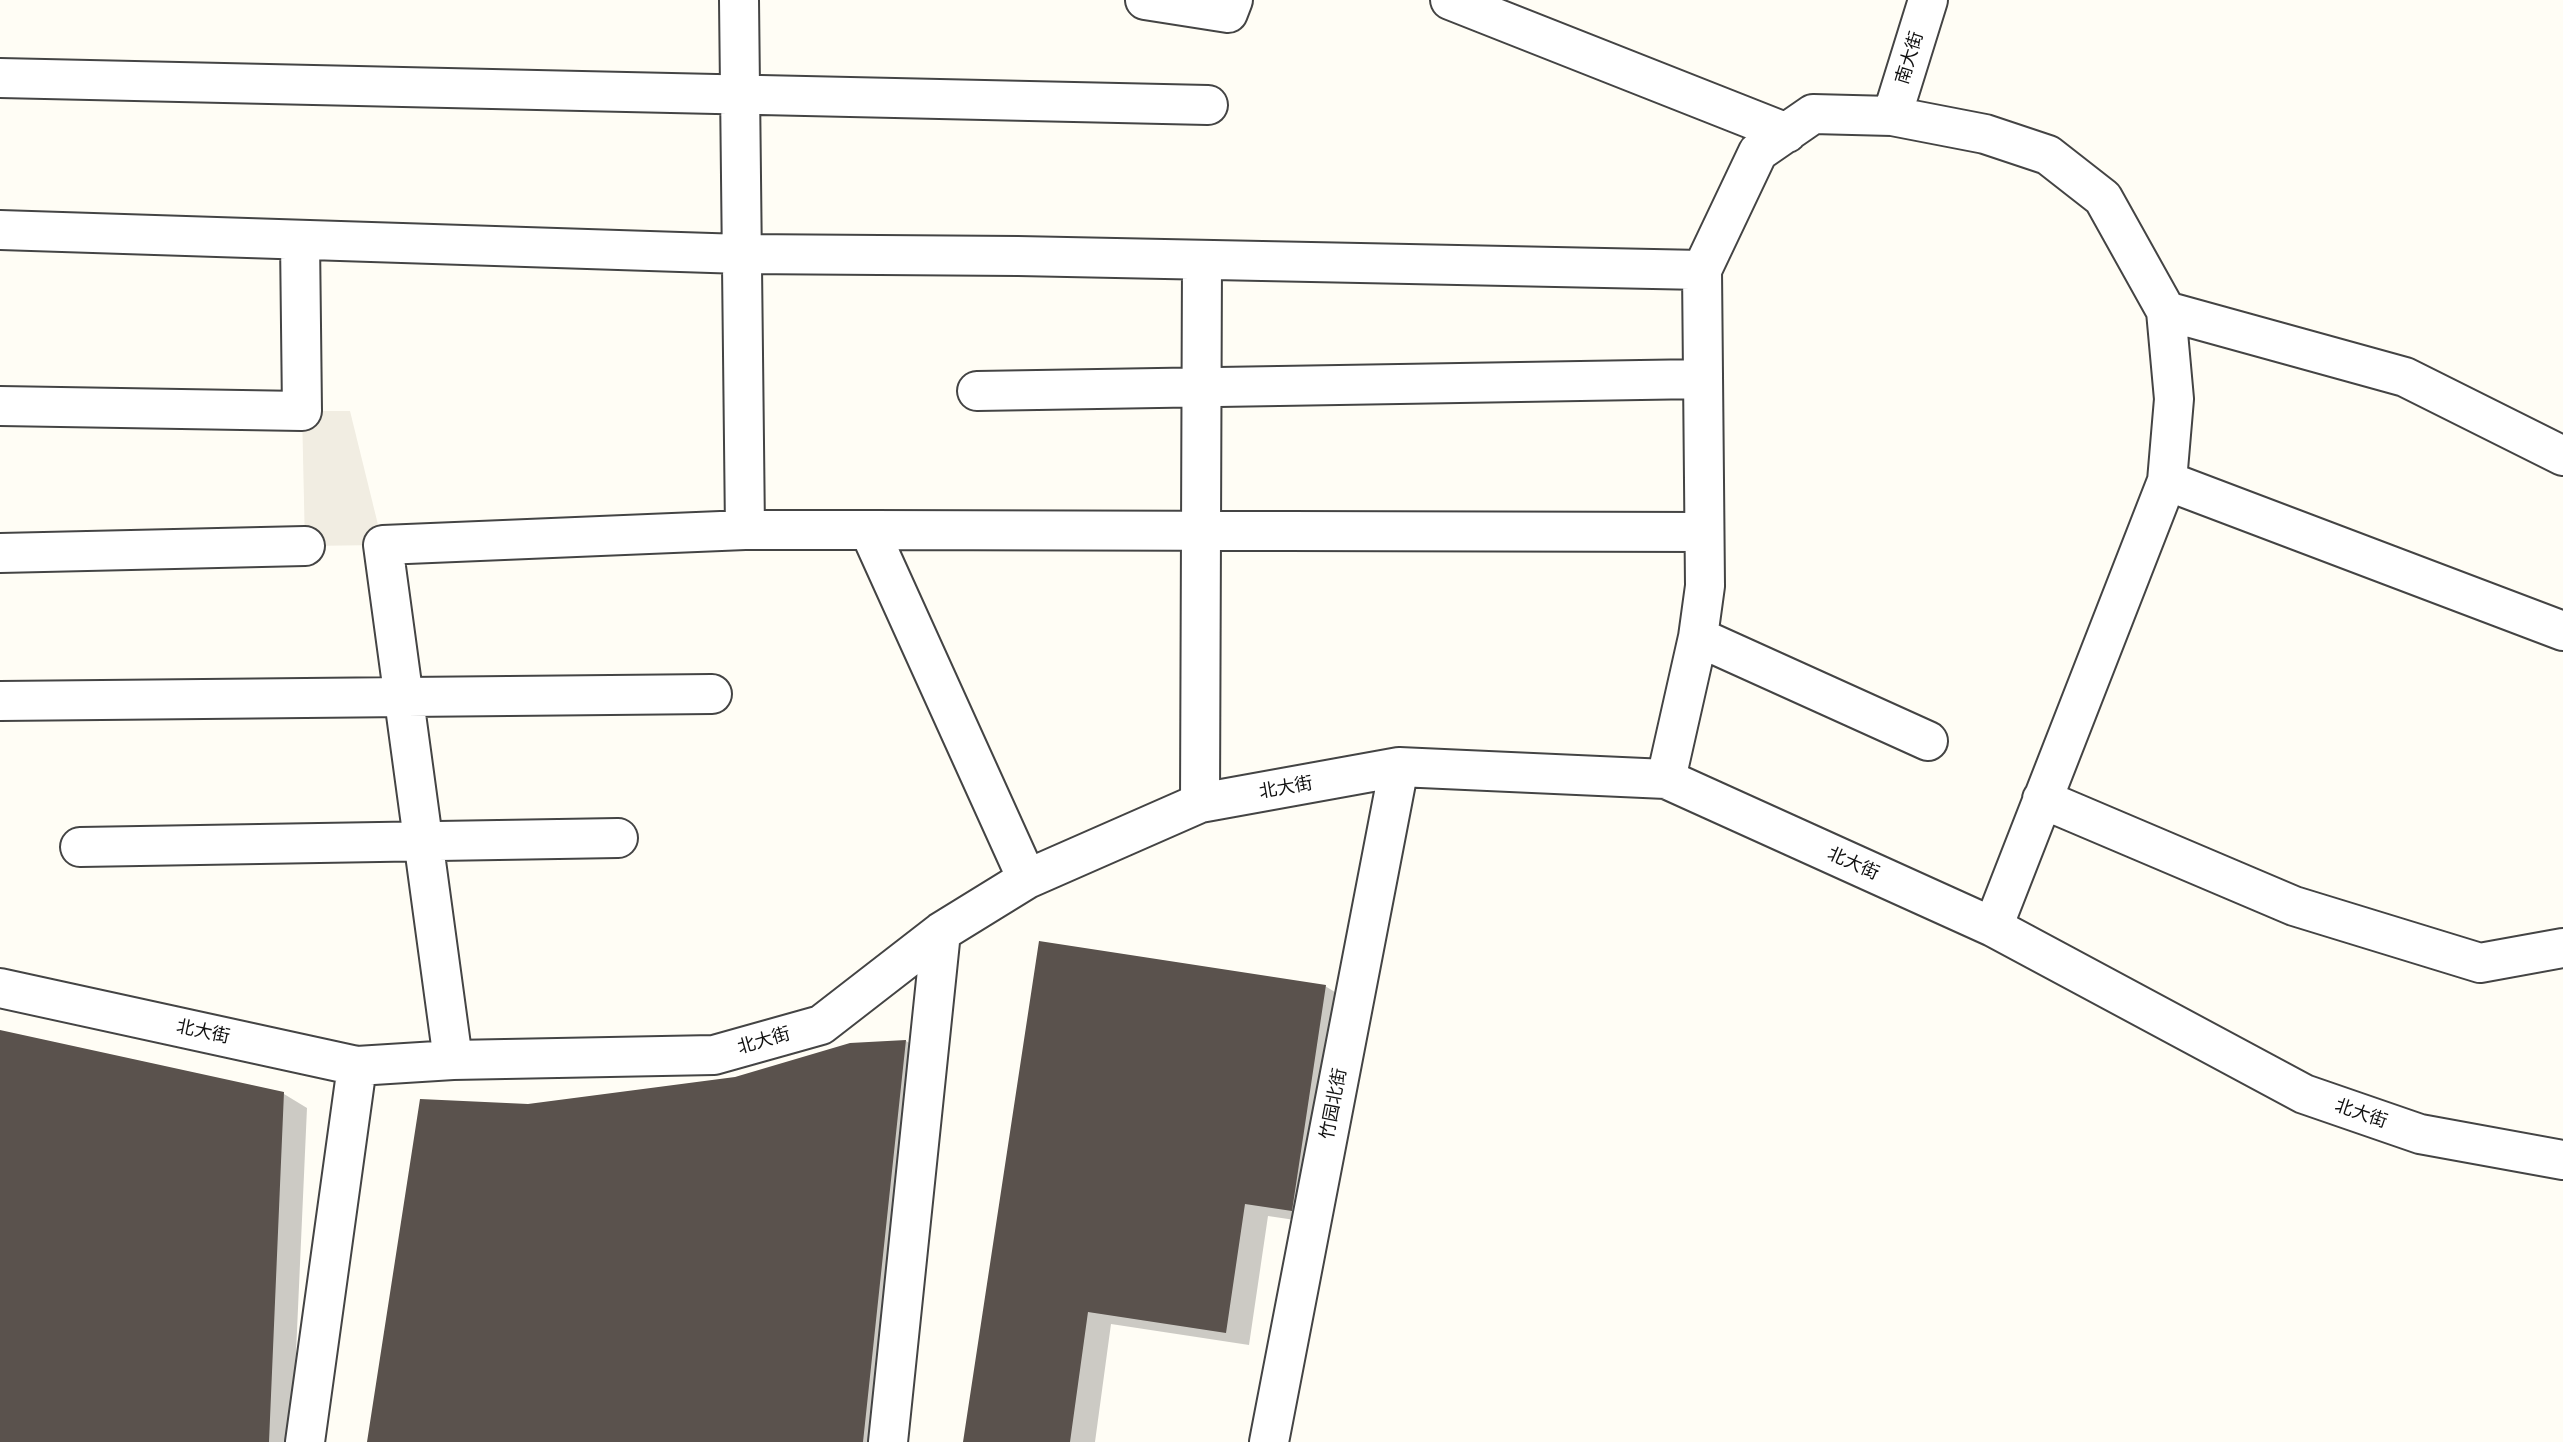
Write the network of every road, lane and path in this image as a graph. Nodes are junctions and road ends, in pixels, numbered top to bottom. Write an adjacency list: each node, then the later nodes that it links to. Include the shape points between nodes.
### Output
1 (738, 0): 7 (street)
2 (1145, 0): 3 (street, via 1228,13)
3 (1233, 0)
4 (1450, 0): 10 (street)
5 (1928, 0): 9 (street, 南大街)
6 (0, 78): 7 (street)
7 (740, 95): 8 (street); 13 (street)
8 (1208, 105)
9 (1892, 116): 10 (street, via 1813,114); 16 (street, via 1985,134 2048,155 2103,198)
10 (1787, 132): 15 (street, via 1758,152)
11 (0, 230): 12 (street)
12 (300, 240): 13 (street); 20 (street, via 302,411)
13 (742, 254): 14 (street); 23 (street)
14 (1202, 260): 15 (street); 18 (street)
15 (1702, 270): 17 (street)
16 (2166, 310): 21 (street, via 2405,377); 22 (street, via 2174,399)
17 (1701, 379): 18 (street); 25 (street)
18 (1202, 387): 19 (street); 26 (street)
19 (977, 391)
20 (0, 406)
21 (2563, 456)
22 (2167, 481): 29 (street); 37 (street)
23 (745, 530): 24 (street); 32 (street, via 383,545)
24 (869, 530): 26 (street); 42 (street)
25 (1704, 532): 26 (street); 30 (street)
26 (1201, 533): 38 (street)
27 (304, 546): 28 (street)
28 (0, 553)
29 (2563, 631)
30 (1698, 637): 34 (street); 36 (street)
31 (712, 694): 32 (street)
32 (404, 697): 33 (street); 40 (street)
33 (0, 701)
34 (1928, 741)
35 (1399, 767): 36 (street, 北大街); 38 (street, 北大街); 52 (street, 竹园北街)
36 (1666, 779): 43 (street, 北大街)
37 (2042, 799): 43 (street); 45 (street, via 2294,906 2480,963)
38 (1200, 803): 42 (street, 北大街)
39 (618, 838): 40 (street)
40 (423, 841): 41 (street); 47 (street)
41 (80, 847)
42 (1027, 879): 44 (street, 北大街)
43 (1993, 927): 49 (street, 北大街, via 2304,1094 2420,1134)
44 (941, 932): 47 (street, 北大街, via 821,1025 714,1055); 51 (street)
45 (2563, 948)
46 (0, 988): 48 (street, 北大街)
47 (453, 1060): 48 (street, 北大街)
48 (358, 1066): 50 (street)
49 (2563, 1160)
50 (305, 1442)
51 (888, 1442)
52 (1269, 1442)

